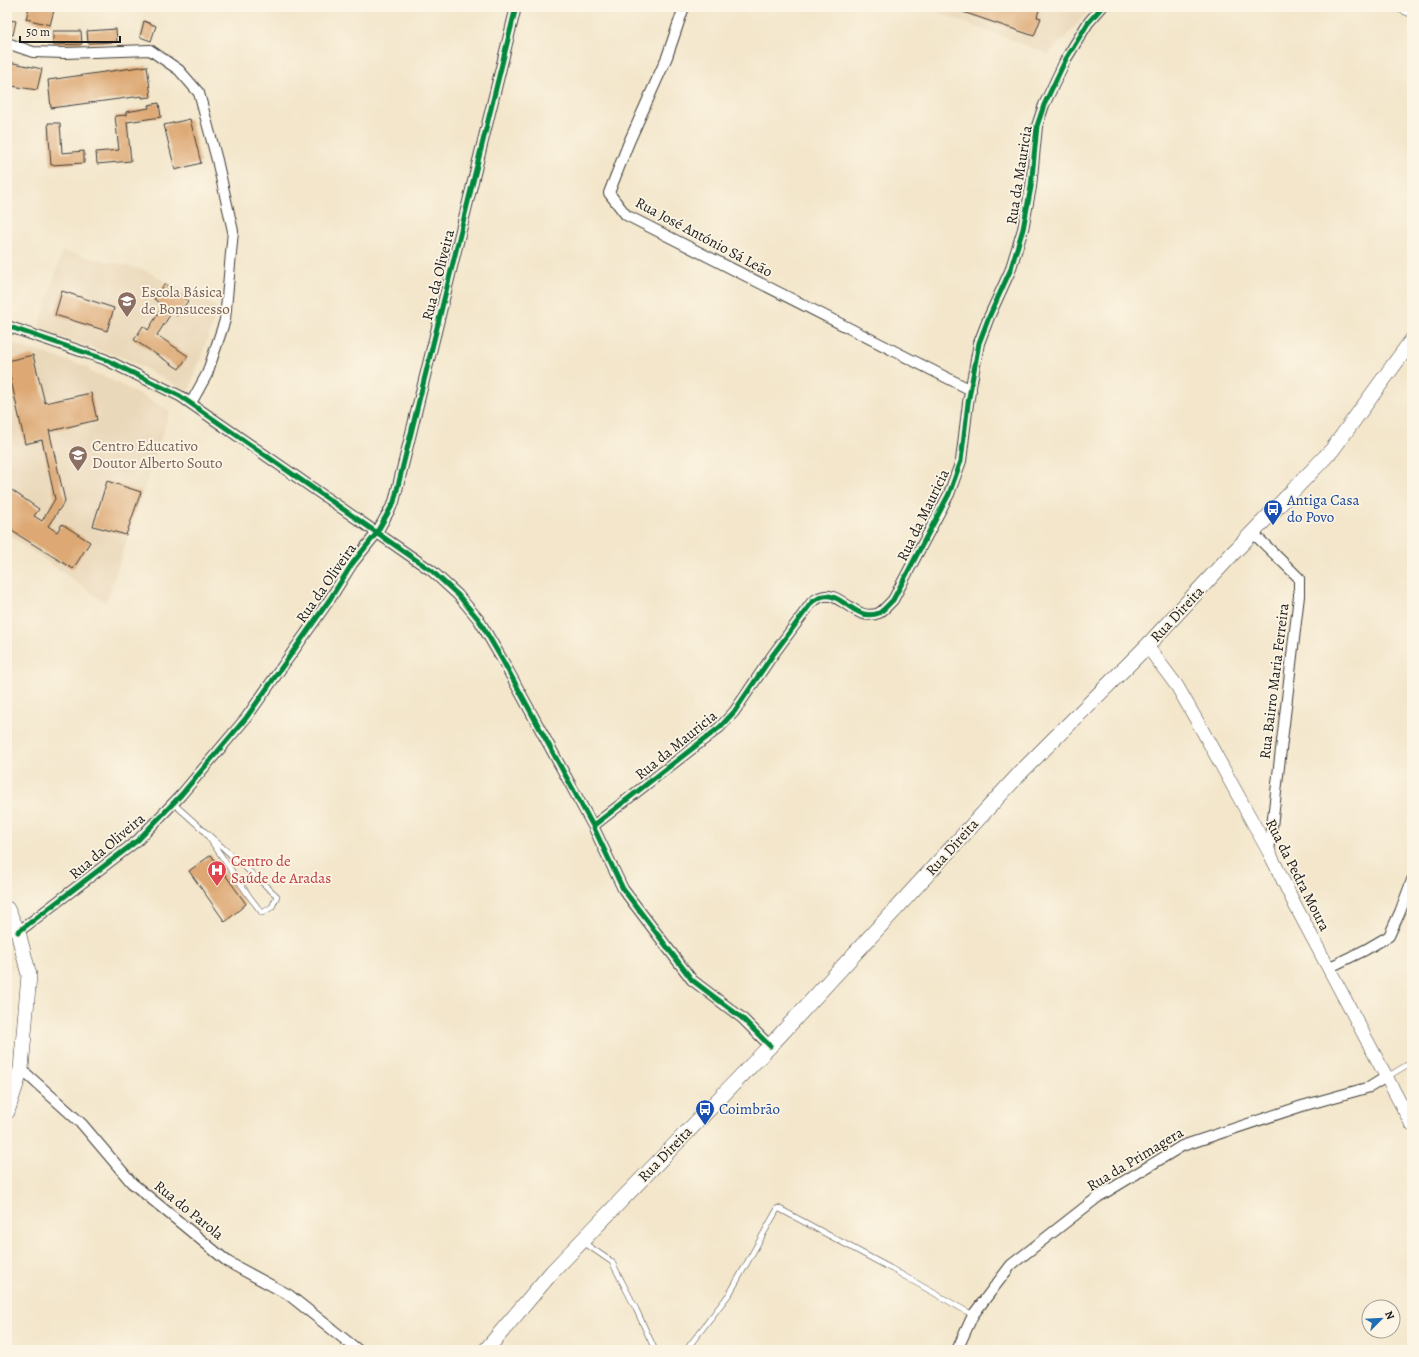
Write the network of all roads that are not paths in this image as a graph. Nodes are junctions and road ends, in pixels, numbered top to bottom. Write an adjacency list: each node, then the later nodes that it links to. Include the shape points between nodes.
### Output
1 (516, 7): 14 (street, Rua da Oliveira, via 394,502)
2 (684, 7): 11 (street, Rua José António Sá Leão, via 667,57 609,193 626,215)
3 (1102, 7): 11 (street, Rua da Mauricia, via 1088,23 1066,59 1044,105 1037,126 1031,187 1023,229 1010,271 979,343)
4 (1239, 7): 5 (lane)
5 (1256, 7)
6 (1394, 7): 7 (lane)
7 (1412, 15)
8 (7, 43): 12 (street, via 33,52 150,50 179,70 199,93 232,230 225,320 207,374)
9 (7, 326): 12 (street, via 104,359)
10 (1412, 340): 13 (main road, Rua Direita, via 1332,450)
11 (971, 390): 17 (street, Rua da Mauricia, via 961,461 952,487 893,600 880,612 869,615 855,612 830,596 822,596 812,602 734,712 720,727)
12 (191, 403): 14 (street)
13 (1253, 533): 15 (main road, Rua Direita); 19 (street, Rua Bairro Maria Ferreira, via 1299,578)
14 (376, 534): 16 (street, Rua da Oliveira, via 352,564 330,600 246,718); 17 (street, via 432,571 458,595 479,620)
15 (1147, 646): 19 (street, Rua da Pedra Moura, via 1177,686); 24 (main road, Rua Direita, via 1023,770)
16 (172, 803): 18 (lane); 22 (street, Rua da Oliveira, via 138,840)
17 (593, 826): 24 (street, via 623,889 692,980 742,1018)
18 (204, 832): 18 (lane, via 277,896 272,907 262,913)
19 (1269, 852): 23 (street, Rua da Pedra Moura)
20 (1412, 880): 23 (street, via 1389,936)
21 (7, 909): 22 (main road)
22 (18, 932): 26 (main road, via 29,975)
23 (1328, 968): 27 (street, Rua da Pedra Moura)
24 (770, 1046): 30 (main road, Rua Direita)
25 (1412, 1062): 27 (lane)
26 (21, 1069): 28 (main road); 32 (street, Rua do Parola, via 82,1124 132,1183 228,1262 289,1295)
27 (1386, 1077): 29 (street, Rua da Pedra Moura); 31 (street, Rua da Primagera, via 1370,1088 1302,1106 1182,1146 1098,1197 1011,1265)
28 (7, 1112)
29 (1412, 1124)
30 (582, 1241): 33 (main road, Rua Direita, via 552,1272); 34 (lane, via 612,1262)
31 (973, 1315): 35 (lane, via 778,1208 730,1293); 36 (street, Rua da Primagera)
32 (358, 1350)
33 (486, 1350)
34 (655, 1350)
35 (686, 1350)
36 (958, 1350)

